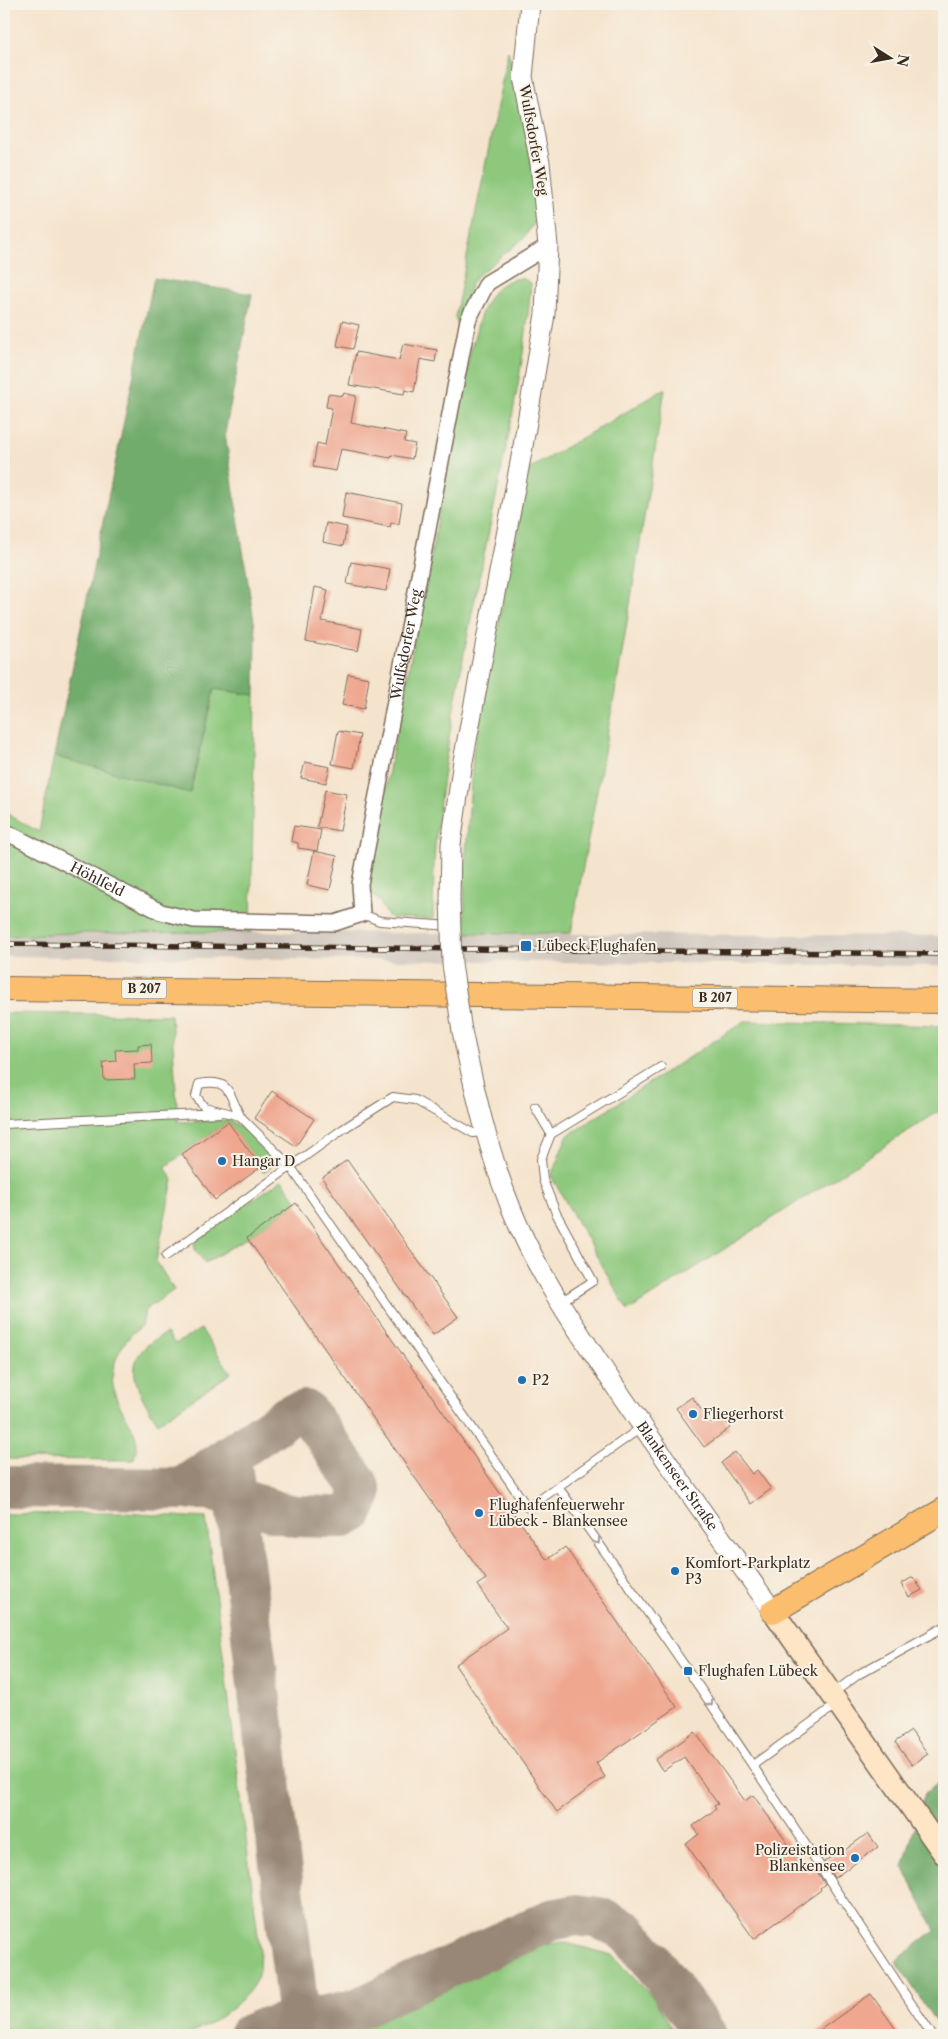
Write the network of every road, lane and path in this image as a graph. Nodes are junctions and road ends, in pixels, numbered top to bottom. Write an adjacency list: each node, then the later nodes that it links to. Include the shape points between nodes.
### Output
1 (530, 4): 2 (street, Wulfsdorfer Weg, via 523,77 540,163)
2 (548, 246): 4 (street, Wulfsdorfer Weg, via 487,283 468,320 360,884); 9 (street, Wulfsdorfer Weg, bridge, via 540,352 463,761 451,844 452,964)
3 (4, 831): 4 (street, Höhlfeld, via 161,912 194,920 335,923)
4 (362, 914): 5 (lane, via 380,922)
5 (457, 926)
6 (4, 988): 7 (main road, B 207)
7 (944, 1001)
8 (661, 1067): 15 (lane)
9 (469, 1068): 14 (street, Blankenseer Straße)
10 (535, 1107): 15 (lane)
11 (226, 1113): 12 (lane); 12 (lane, via 204,1107 196,1096 199,1084 215,1081 226,1087); 13 (lane)
12 (240, 1116): 16 (lane)
13 (4, 1124)
14 (484, 1132): 16 (lane, via 473,1133 415,1100 393,1097); 18 (street, Blankenseer Straße, via 520,1228)
15 (550, 1134): 18 (lane, via 541,1159 543,1180 556,1213 593,1281)
16 (290, 1166): 17 (lane); 20 (lane, via 528,1508)
17 (166, 1256)
18 (559, 1303): 19 (street, Blankenseer Straße)
19 (642, 1428): 20 (lane); 22 (street, Blankenseer Straße)
20 (558, 1488): 25 (lane, one-way to 25)
21 (944, 1510): 22 (main road)
22 (773, 1611): 24 (main road, Blankenseer Straße)
23 (944, 1627): 24 (lane, via 859,1674)
24 (836, 1698): 25 (lane); 26 (main road, Blankenseer Straße)
25 (753, 1765): 27 (lane)
26 (944, 1854)
27 (932, 2035)

